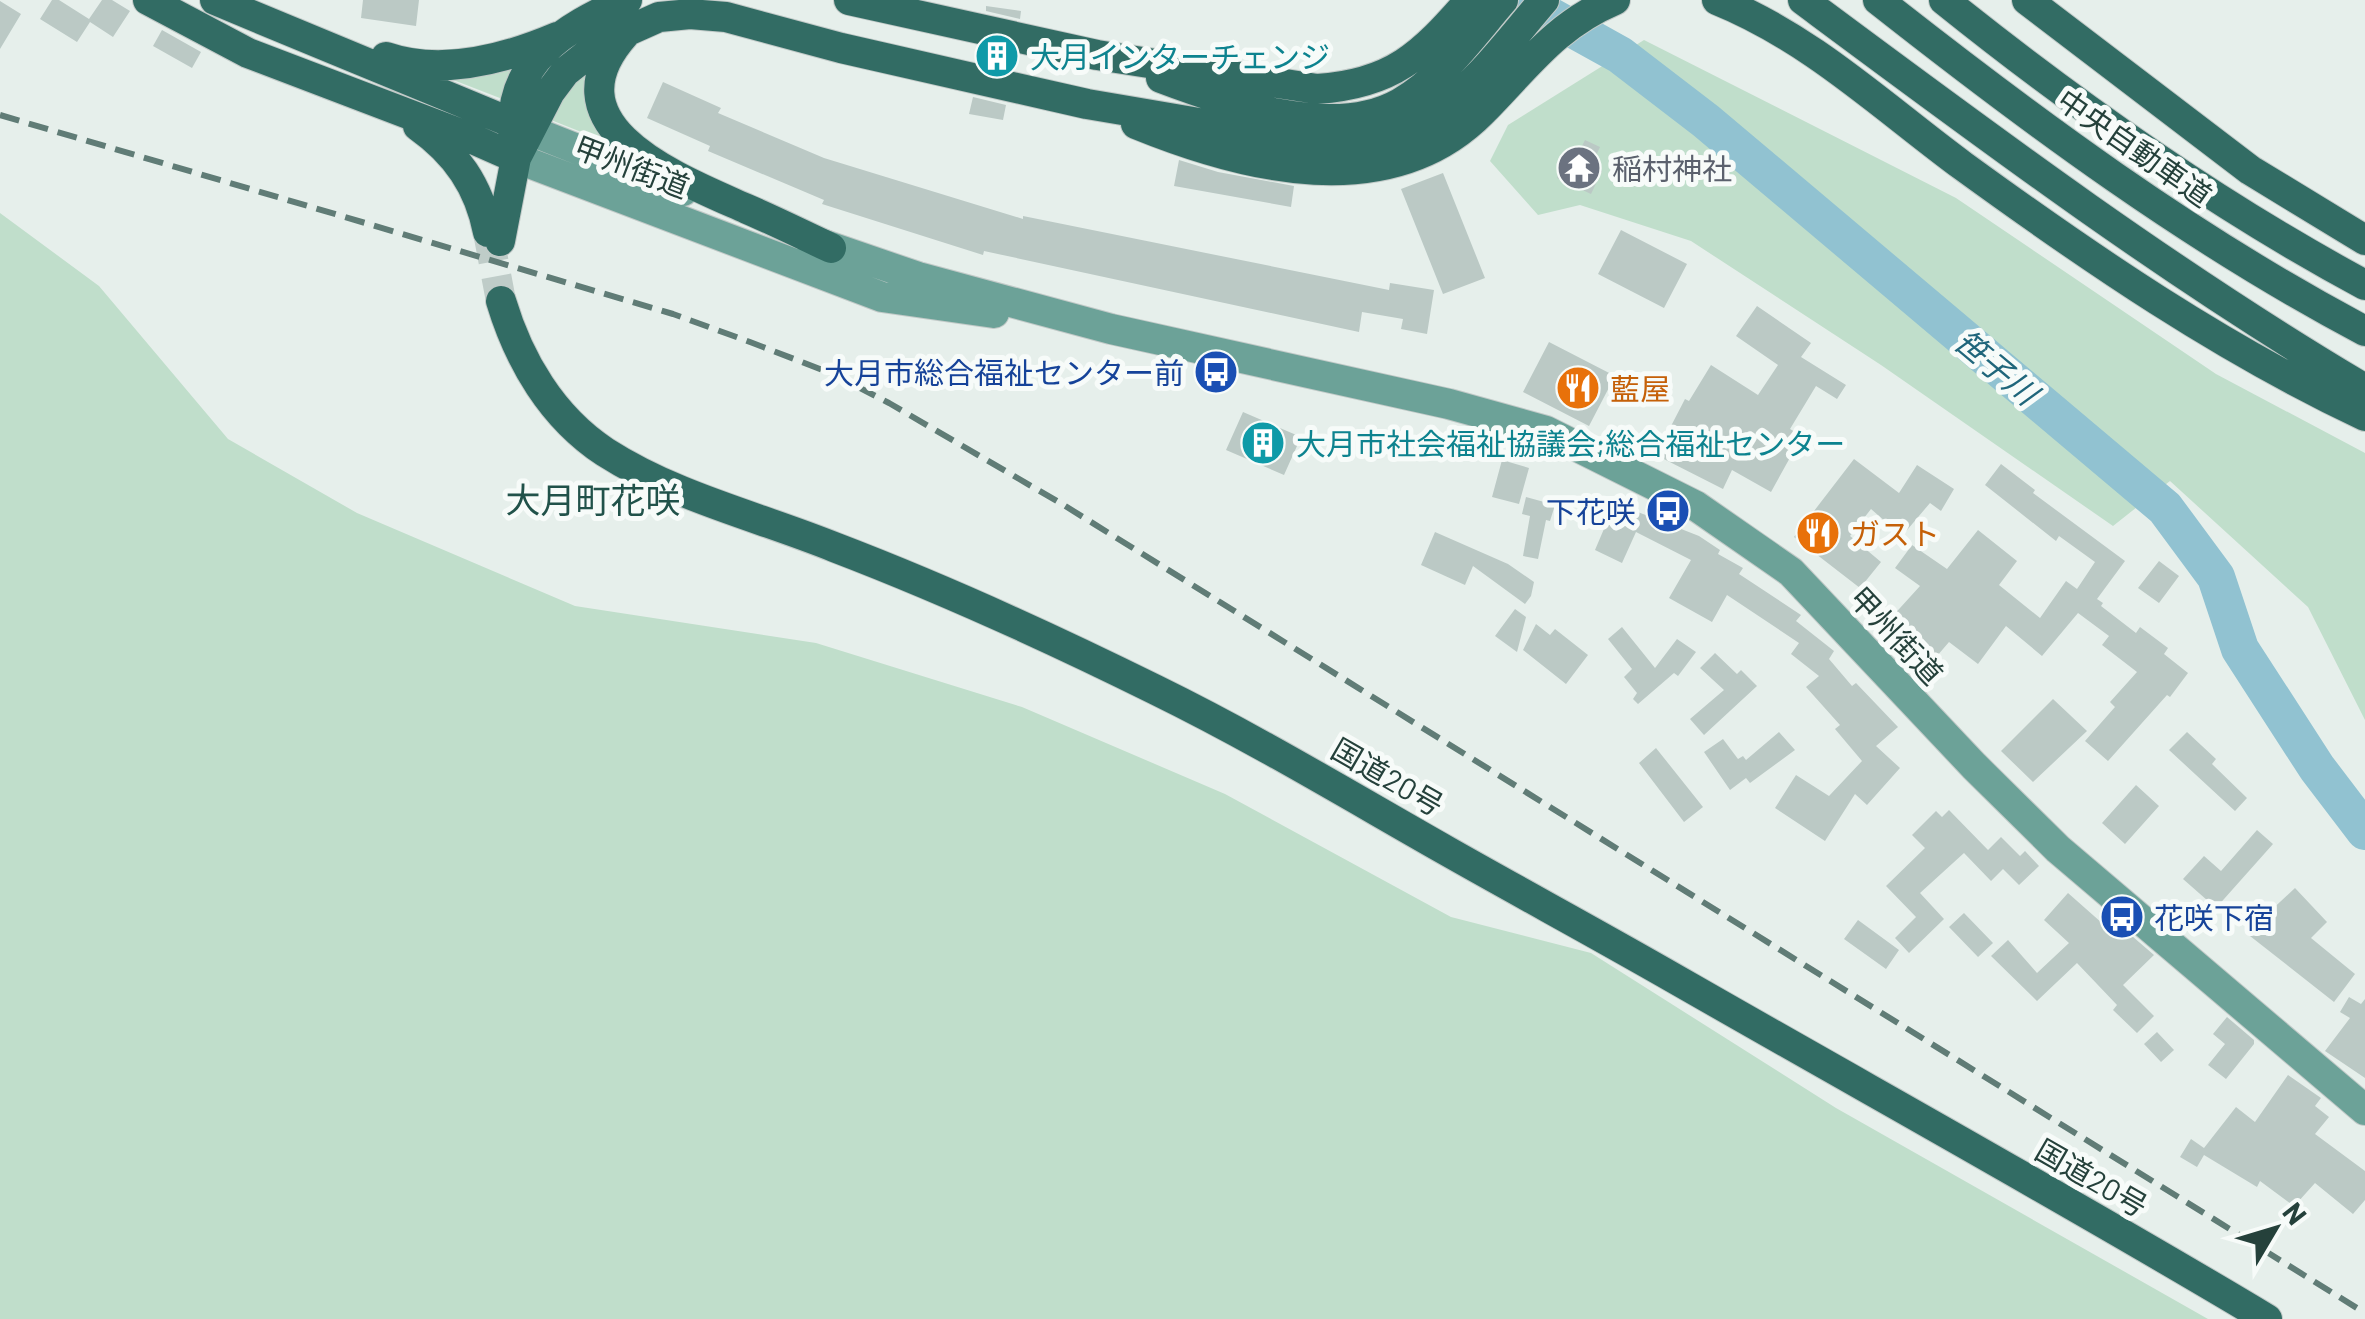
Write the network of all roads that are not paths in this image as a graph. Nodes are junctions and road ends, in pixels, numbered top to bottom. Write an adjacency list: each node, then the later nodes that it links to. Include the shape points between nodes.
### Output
1 (148, 0): 20 (highway, 甲州街道, via 248,54)
2 (214, 0): 15 (highway, 甲州街道)
3 (848, 0): 18 (highway)
4 (1444, 0): 17 (highway)
5 (1470, 0): 17 (highway)
6 (1503, 0): 17 (highway)
7 (1544, 0): 19 (highway)
8 (1615, 0): 19 (highway, via 1563,28)
9 (1717, 0): 30 (highway, via 1816,52 2134,286)
10 (1803, 0): 29 (highway, via 2182,273)
11 (1878, 0): 28 (highway, 中央自動車道, via 2199,236)
12 (1944, 0): 25 (highway, 中央自動車道, via 2150,153)
13 (2027, 0): 23 (highway, via 2250,170)
14 (628, 14): 16 (highway, via 593,15); 19 (highway, via 726,17 1087,104 1184,143 1294,168 1364,170 1427,152 1452,137); 21 (highway, via 566,72); 24 (highway, via 600,82 602,102 622,140 672,176)
15 (249, 15): 16 (highway, via 424,64 501,58); 21 (highway, 甲州街道)
16 (557, 37): 21 (highway, via 518,89)
17 (1436, 41): 18 (highway, via 1320,74); 18 (highway, via 1419,91 1397,105 1340,119 1240,105)
18 (1097, 55)
19 (1487, 87)
20 (393, 108): 22 (highway, 甲州街道); 22 (highway, via 459,162 494,236)
21 (521, 127): 22 (highway); 24 (main road, 甲州街道)
22 (516, 158): 27 (main road, 甲州街道, via 882,298)
23 (2365, 240)
24 (831, 248): 27 (main road, 甲州街道)
25 (2365, 285)
26 (501, 302): 32 (highway, 国道20号, via 525,362 564,418 641,474 923,581 1188,706)
27 (1111, 328): 31 (main road, 甲州街道, via 1546,432 1696,506 1790,572 2058,849)
28 (2365, 331)
29 (2365, 389)
30 (2365, 416)
31 (2365, 1110)
32 (2266, 1319)

